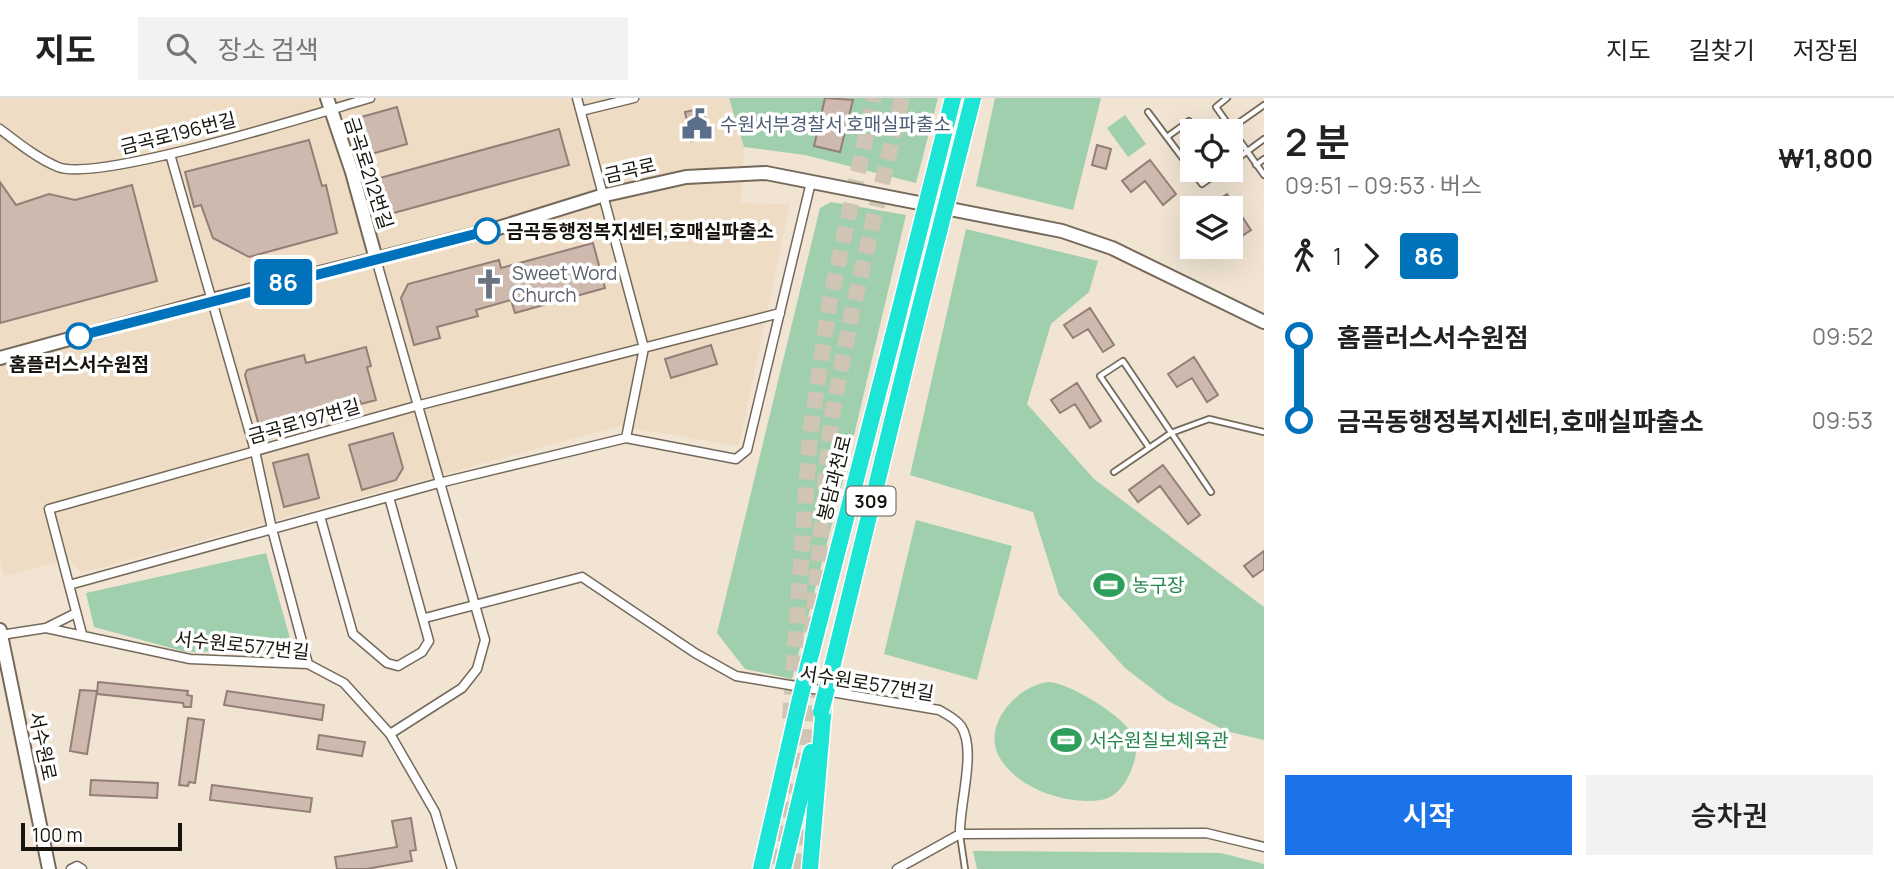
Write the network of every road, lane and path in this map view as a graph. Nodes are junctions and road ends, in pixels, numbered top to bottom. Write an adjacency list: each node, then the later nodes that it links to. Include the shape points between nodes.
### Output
1 (370, 98): 7 (street, 금곡로196번길)
2 (577, 98): 9 (street)
3 (634, 98): 9 (street)
4 (953, 98): 61 (highway, 봉담과천로 / 309, bridge)
5 (973, 98): 53 (highway, 309, bridge)
6 (1227, 98): 11 (lane, via 1216,107)
7 (328, 104): 19 (street, 금곡로196번길); 27 (main road, 금곡로212번길)
8 (1264, 105): 12 (lane)
9 (580, 111): 26 (street)
10 (1148, 112): 15 (lane)
11 (1224, 119)
12 (1243, 120)
13 (1180, 128): 15 (lane)
14 (0, 129): 19 (street, 금곡로196번길, via 60,168 93,170)
15 (1167, 137): 20 (lane)
16 (1264, 139): 18 (lane)
17 (1243, 146): 18 (lane)
18 (1247, 151): 21 (lane); 23 (lane)
19 (170, 154): 28 (street)
20 (1180, 154)
21 (1243, 154)
22 (1264, 159): 23 (lane)
23 (1256, 165): 24 (lane)
24 (1264, 175)
25 (811, 182): 26 (main road, 금곡로, via 765,173 686,177); 29 (street); 30 (main road, 금곡로, via 1062,231 1112,248)
26 (601, 196): 27 (main road, 금곡로); 31 (street)
27 (376, 259): 28 (main road, 금곡로); 33 (street)
28 (212, 300): 32 (main road, 금곡로); 38 (street)
29 (780, 313): 31 (street, 금곡로197번길); 36 (street, via 743,457)
30 (1264, 322)
31 (644, 348): 33 (street, 금곡로197번길); 36 (street)
32 (0, 358)
33 (416, 406): 38 (street, 금곡로197번길); 40 (street)
34 (1264, 432): 35 (lane, via 1209,419)
35 (1171, 433): 37 (lane); 37 (lane, via 1123,361 1100,376); 41 (lane)
36 (626, 438): 40 (street)
37 (1148, 446): 39 (lane)
38 (255, 450): 44 (street); 45 (street, 금곡로197번길, via 50,509)
39 (1114, 472)
40 (439, 483): 42 (street); 46 (street)
41 (1212, 492)
42 (389, 497): 43 (street); 48 (street)
43 (320, 516): 44 (street); 48 (street, via 353,634 387,663 398,666 422,652 429,641)
44 (272, 529): 45 (street); 52 (street)
45 (69, 585): 47 (street, 금곡로197번길)
46 (475, 607): 48 (street, 서수원로577번길); 54 (street, via 485,640 477,669 462,688); 55 (street, 서수원로577번길, via 582,578 736,676 939,710 956,719 968,748)
47 (76, 613): 49 (street); 51 (street, 금곡로197번길)
48 (425, 618)
49 (46, 628): 50 (street, 서수원로577번길); 51 (street, 서수원로577번길)
50 (1, 633): 57 (main road, 서수원로)
51 (82, 634): 52 (street, 서수원로577번길, via 190,659)
52 (308, 664): 54 (street, 서수원로577번길, via 344,683)
53 (822, 708): 62 (highway, 309); 63 (highway)
54 (390, 734): 60 (street, 서수원로577번길, via 435,812)
55 (960, 834): 56 (street, via 1206,833); 64 (street); 65 (lane)
56 (1264, 847)
57 (49, 869)
58 (71, 869): 59 (street)
59 (82, 869)
60 (452, 869)
61 (761, 869)
62 (783, 869)
63 (810, 869)
64 (897, 869)
65 (965, 869)

